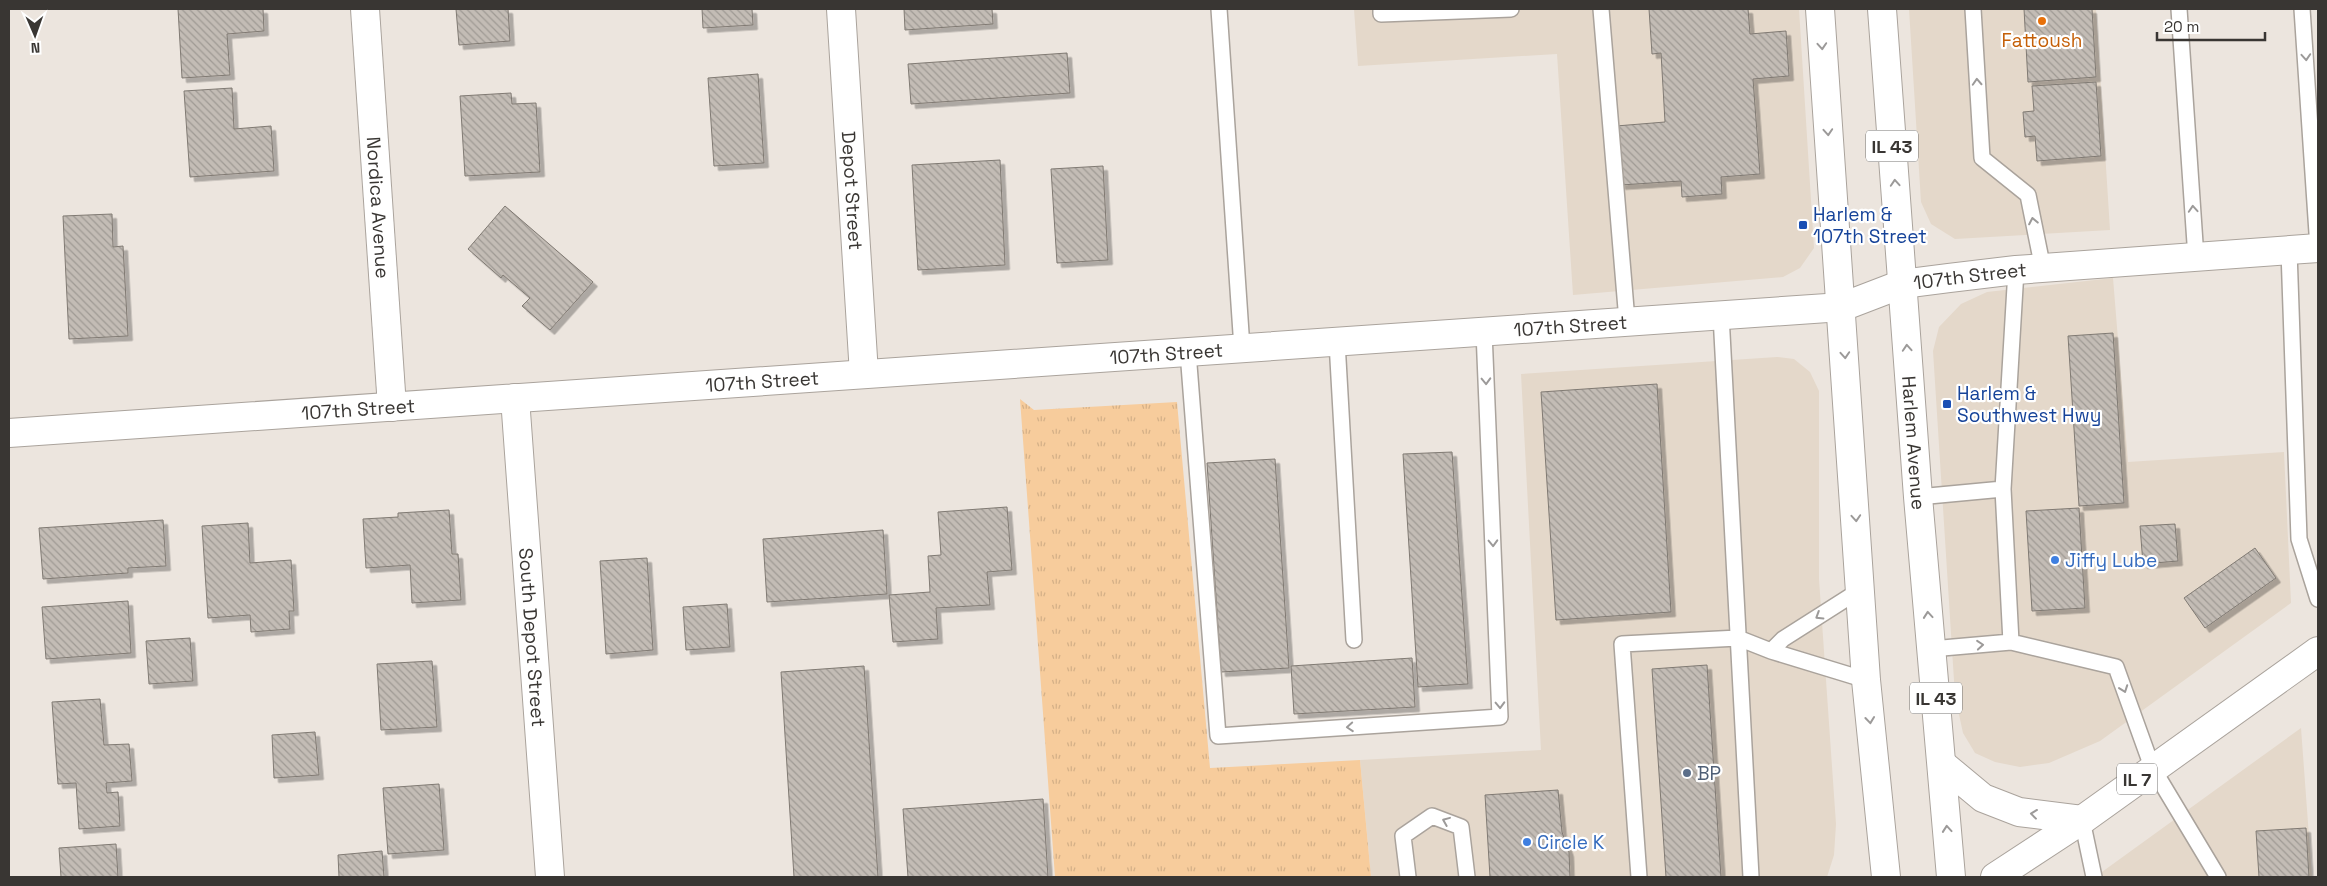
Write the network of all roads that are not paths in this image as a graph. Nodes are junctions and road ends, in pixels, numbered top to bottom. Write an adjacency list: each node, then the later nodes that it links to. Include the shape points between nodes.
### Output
1 (365, 9): 27 (street, Nordica Avenue)
2 (841, 9): 25 (street, Depot Street)
3 (1218, 9): 23 (lane)
4 (1381, 9): 5 (lane, via 1381,14)
5 (1511, 9)
6 (1601, 9): 20 (lane)
7 (1820, 9): 18 (street, one-way to 18)
8 (1882, 9): 17 (street, Harlem Avenue / IL 43, one-way to 8)
9 (1972, 9): 15 (lane, one-way to 9, via 2028,195 1982,158)
10 (2179, 9): 14 (lane, one-way to 10)
11 (2302, 9): 12 (lane, one-way to 12)
12 (2318, 248): 13 (street, 107th Street)
13 (2289, 251): 14 (street, 107th Street); 32 (lane, via 2300,539)
14 (2196, 258): 15 (street, 107th Street)
15 (2043, 269): 16 (street, 107th Street)
16 (2016, 270): 17 (street, 107th Street); 29 (lane)
17 (1902, 284): 18 (street, 107th Street); 30 (street, Harlem Avenue / IL 43, one-way to 17)
18 (1842, 307): 19 (street, 107th Street); 31 (street, one-way to 31)
19 (1721, 315): 20 (street, 107th Street); 33 (lane)
20 (1627, 322): 21 (street, 107th Street)
21 (1484, 332): 22 (street, 107th Street); 24 (lane, one-way to 24, via 1500,717 1218,736)
22 (1337, 342): 23 (street, 107th Street); 34 (lane)
23 (1242, 348): 24 (street, 107th Street)
24 (1188, 352): 25 (street, 107th Street)
25 (864, 374): 26 (street, 107th Street)
26 (515, 398): 27 (street, 107th Street); 43 (street, South Depot Street)
27 (392, 407): 28 (street, 107th Street)
28 (9, 433)
29 (2003, 490): 30 (lane); 35 (lane)
30 (1918, 497): 36 (street, Harlem Avenue / IL 43, one-way to 30)
31 (1860, 590): 37 (lane, one-way to 37, via 1783,639); 39 (street)
32 (2318, 599)
33 (1738, 638): 37 (lane); 46 (lane, via 1622,644); 47 (lane)
34 (1354, 640)
35 (2011, 642): 36 (lane, one-way to 35); 41 (lane, one-way to 41, via 2116,667)
36 (1931, 649): 40 (street, Harlem Avenue / IL 43)
37 (1771, 651): 39 (lane)
38 (2318, 651): 41 (street, IL 7)
39 (1866, 680): 48 (street, one-way to 48)
40 (1942, 764): 42 (street, one-way to 40, via 2019,812 1983,798); 49 (street, Harlem Avenue / IL 43, one-way to 40)
41 (2152, 767): 42 (street, IL 7); 52 (lane)
42 (2082, 820): 50 (street, IL 7); 51 (lane)
43 (550, 877)
44 (1408, 877): 45 (lane, one-way to 44, via 1461,827 1432,816 1403,836)
45 (1467, 877)
46 (1640, 877)
47 (1751, 877)
48 (1886, 877)
49 (1951, 877)
50 (1995, 877)
51 (2094, 877)
52 (2218, 877)

